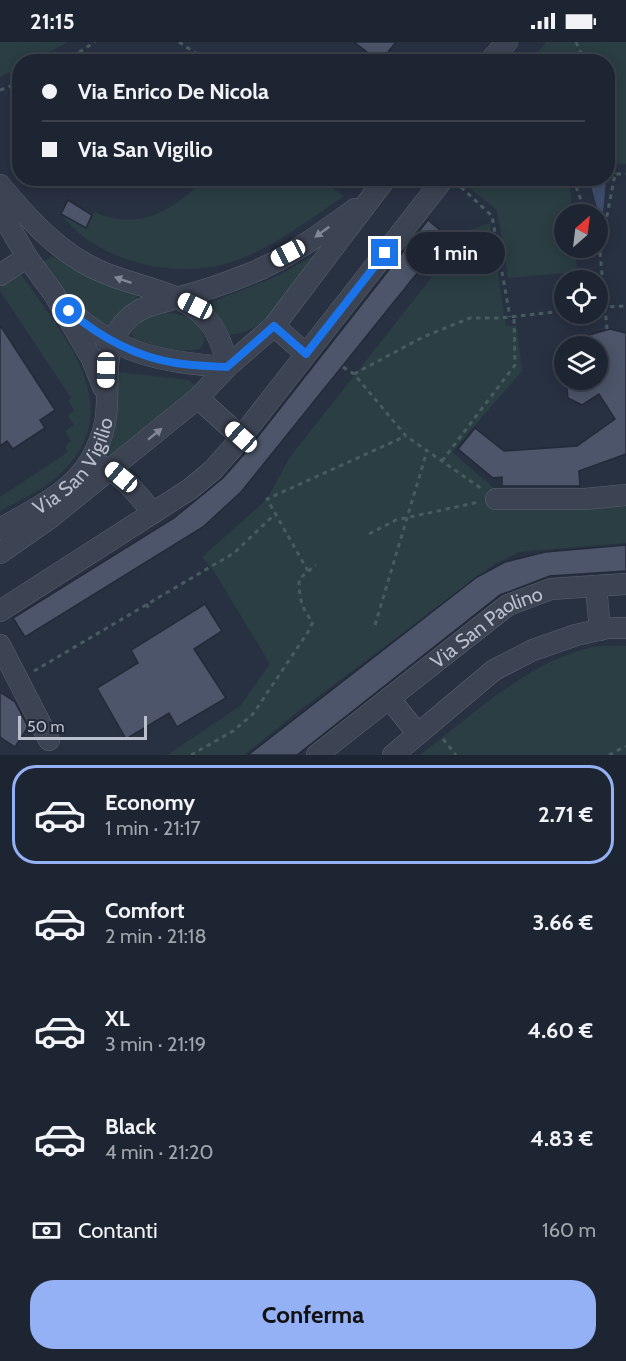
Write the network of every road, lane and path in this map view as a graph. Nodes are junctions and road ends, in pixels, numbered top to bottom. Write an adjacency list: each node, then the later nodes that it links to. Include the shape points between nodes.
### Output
1 (95, 42): 4 (path)
2 (178, 42): 5 (path)
3 (507, 42): 6 (street)
4 (76, 54)
5 (197, 54)
6 (496, 54)
7 (615, 174): 8 (path)
8 (626, 174)
9 (0, 185): 21 (street, one-way to 9, via 85,264 34,224)
10 (375, 186): 21 (street, Via San Vigilio, one-way to 21, via 308,242 249,274); 27 (street, Via San Vigilio, via 325,261)
11 (446, 186): 30 (street)
12 (458, 186): 25 (path, via 492,216)
13 (576, 186): 15 (path)
14 (613, 186): 16 (path)
15 (582, 204)
16 (608, 210)
17 (0, 211): 18 (street)
18 (27, 257): 19 (street); 20 (street)
19 (0, 275)
20 (54, 294): 29 (street, via 86,325); 35 (street, via 97,370)
21 (178, 298): 29 (street, Via San Vigilio, via 155,303 131,315); 31 (street, via 195,306 209,321 224,349)
22 (626, 306): 23 (path)
23 (608, 307)
24 (554, 312): 25 (path)
25 (512, 317): 33 (path, via 470,318 423,337); 40 (path, via 514,365)
26 (607, 324): 28 (path)
27 (274, 326): 30 (street); 31 (street, Via San Vigilio)
28 (608, 329)
29 (114, 341): 31 (street, via 158,359); 35 (street, Via San Vigilio, via 106,370)
30 (306, 354): 37 (street)
31 (227, 367): 34 (street, Via San Vigilio)
32 (343, 368): 33 (path)
33 (354, 374): 36 (path)
34 (198, 398): 37 (street); 41 (street, Via San Vigilio, one-way to 34)
35 (106, 400): 39 (street, Via San Vigilio, via 105,423)
36 (406, 436): 38 (path); 45 (path, via 267,499)
37 (241, 437): 44 (street, via 213,470)
38 (427, 451): 40 (path); 46 (path)
39 (91, 460): 41 (street); 47 (street, Via San Vigilio, via 61,491)
40 (442, 461): 43 (path)
41 (111, 469): 44 (street); 49 (street, Via San Vigilio)
42 (626, 495): 43 (street)
43 (496, 499): 46 (path)
44 (153, 513): 55 (street)
45 (275, 514): 51 (path); 54 (path, via 234,553)
46 (407, 517): 48 (path); 57 (path)
47 (0, 529)
48 (369, 534)
49 (0, 553)
50 (316, 565): 51 (path)
51 (308, 571): 67 (path, via 299,579 304,613 313,622 308,632 248,718)
52 (626, 584): 53 (street, Via San Paolino)
53 (596, 586): 59 (street); 62 (street, Via San Paolino, via 551,589 508,605)
54 (147, 604): 56 (path); 61 (path)
55 (0, 611)
56 (151, 611)
57 (375, 624)
58 (626, 628): 59 (street, Via San Paolino)
59 (600, 630): 63 (street, Via San Paolino, via 532,650 494,670)
60 (0, 645): 61 (street)
61 (18, 680): 65 (street)
62 (389, 698): 63 (street); 68 (street, Via San Paolino)
63 (418, 734): 69 (street, Via San Paolino)
64 (443, 739): 70 (path)
65 (49, 740)
66 (626, 746): 71 (path)
67 (191, 755)
68 (317, 755)
69 (393, 755)
70 (456, 755)
71 (609, 755)

